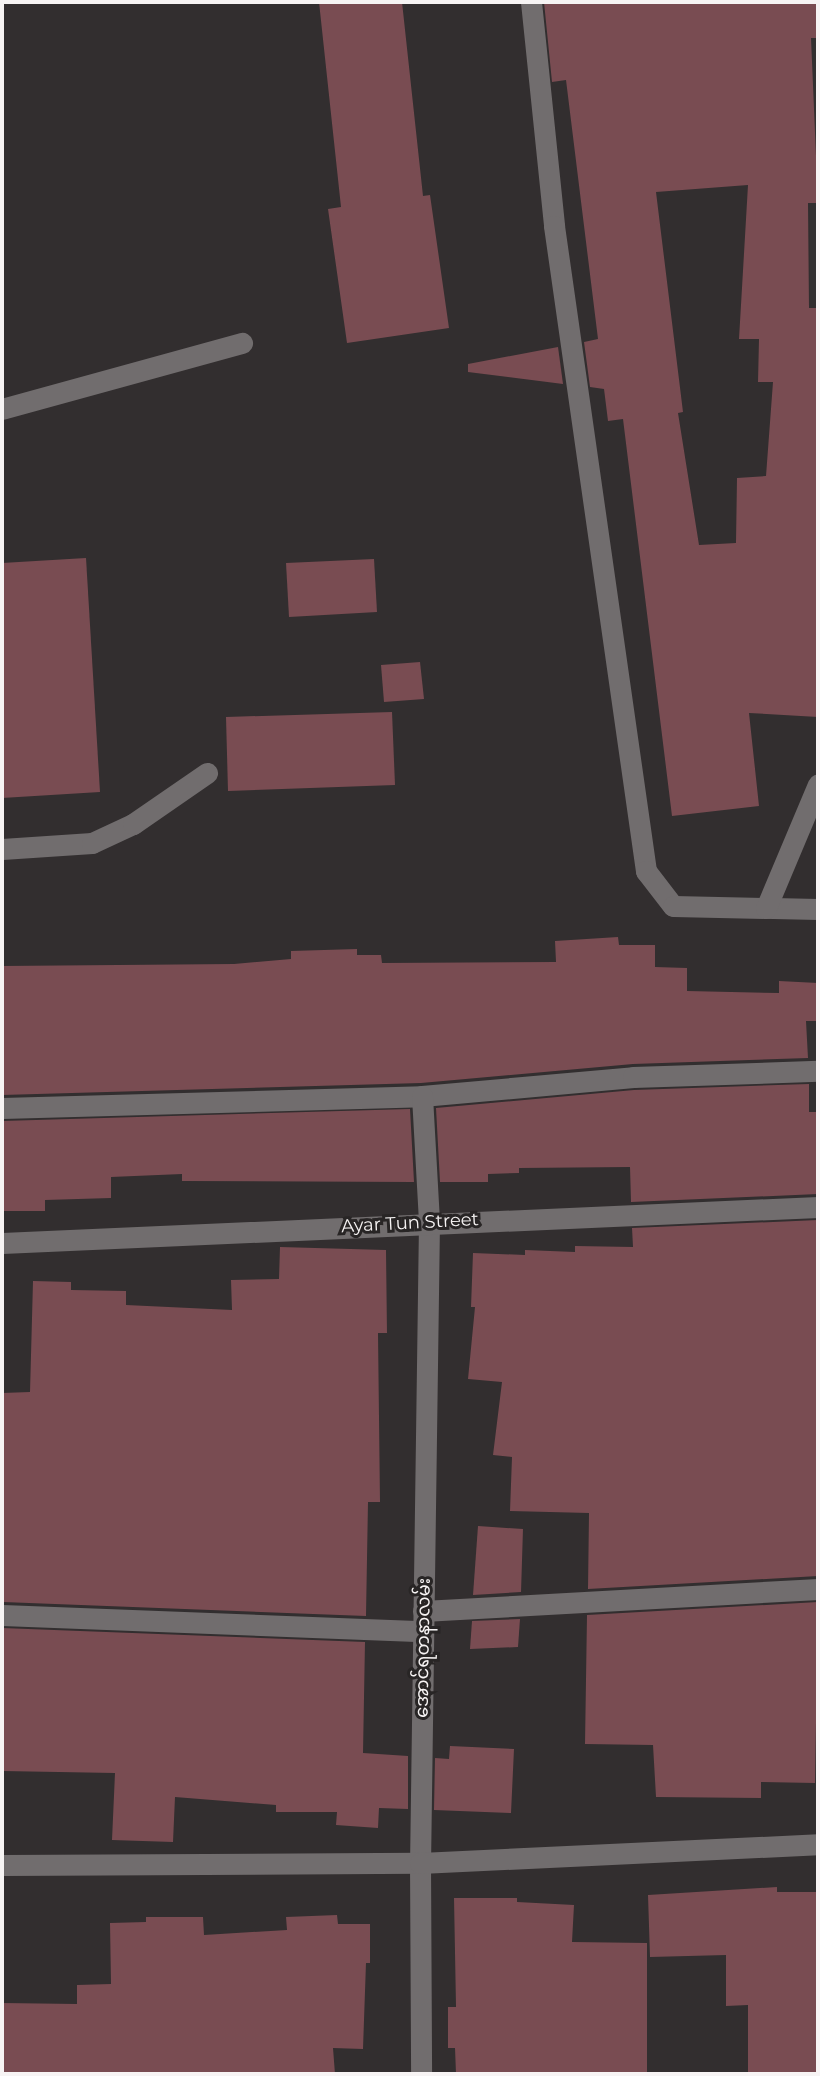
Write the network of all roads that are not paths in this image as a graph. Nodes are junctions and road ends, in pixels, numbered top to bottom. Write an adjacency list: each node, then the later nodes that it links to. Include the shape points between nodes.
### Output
1 (531, 2): 7 (street, via 554,226 646,871 673,906)
2 (242, 343): 3 (street)
3 (2, 409)
4 (207, 773): 6 (street, via 133,824 92,843)
5 (818, 784): 7 (street)
6 (2, 849)
7 (766, 908): 8 (street)
8 (818, 909)
9 (818, 1072): 10 (street, via 633,1077)
10 (422, 1096): 11 (street); 13 (street, အောင်ရတနာလမ်း)
11 (2, 1108)
12 (818, 1207): 13 (street, Ayar Tun Street)
13 (429, 1222): 14 (street, Ayar Tun Street); 17 (street, အောင်ရတနာလမ်း)
14 (2, 1243)
15 (818, 1590): 17 (street)
16 (2, 1615): 17 (street)
17 (423, 1621): 19 (street, အောင်ရတနာလမ်း)
18 (818, 1844): 19 (street)
19 (420, 1863): 20 (street); 21 (street, အောင်ရတနာလမ်း)
20 (2, 1865)
21 (421, 2074)

